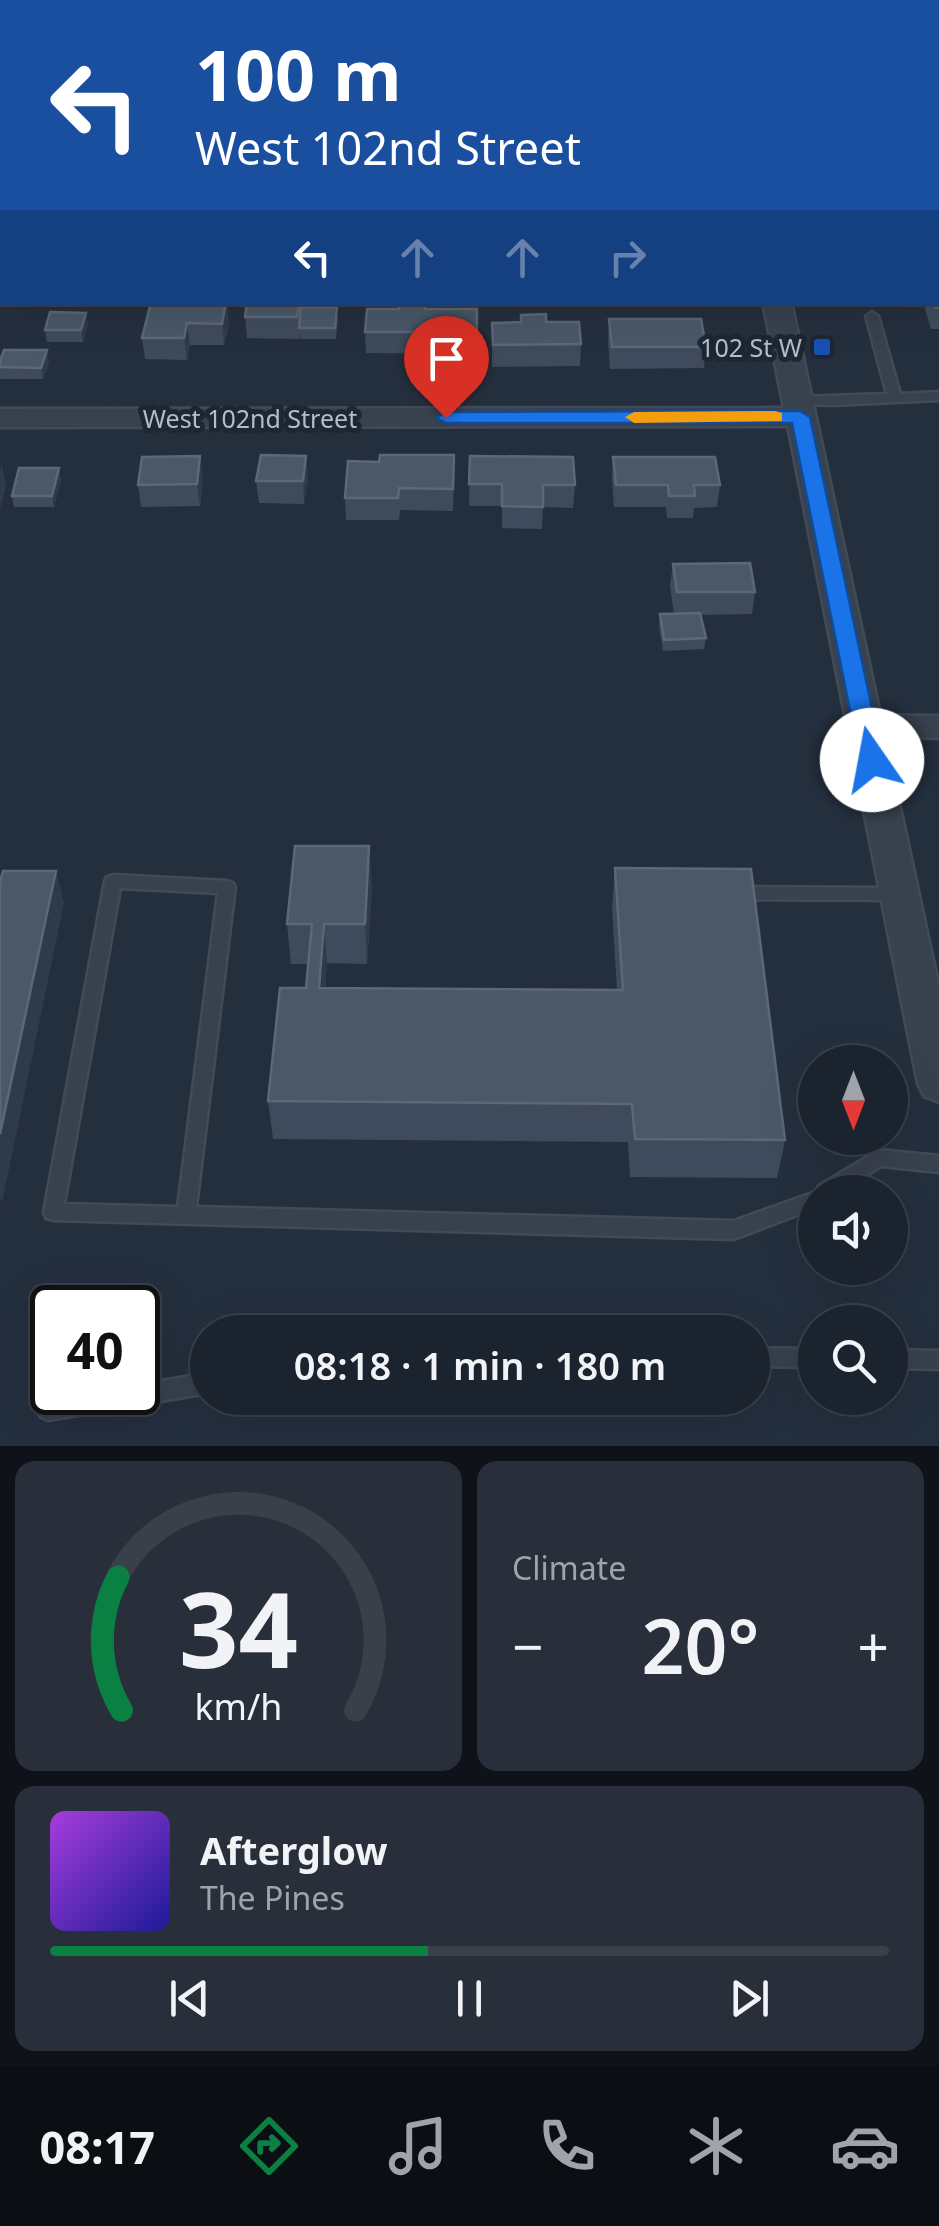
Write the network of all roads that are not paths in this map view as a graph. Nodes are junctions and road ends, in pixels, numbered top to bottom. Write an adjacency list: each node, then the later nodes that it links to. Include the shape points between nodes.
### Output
1 (778, 305): 5 (street)
2 (872, 316): 3 (lane)
3 (894, 396): 4 (lane); 5 (lane)
4 (939, 396)
5 (799, 409): 6 (street, West 102nd Street); 7 (street)
6 (0, 418)
7 (865, 726): 8 (street); 10 (street)
8 (939, 727)
9 (717, 892): 10 (lane)
10 (900, 894): 11 (street)
11 (939, 1084)
12 (939, 1164): 13 (lane, via 878,1158)
13 (852, 1175)
14 (798, 1206): 15 (lane, via 734,1230)
15 (186, 1216): 15 (lane, via 53,1212 113,882 226,887)
16 (770, 1357): 17 (lane)
17 (798, 1358)
18 (908, 1359): 19 (lane)
19 (939, 1360)
20 (190, 1386): 21 (lane)
21 (160, 1391)

